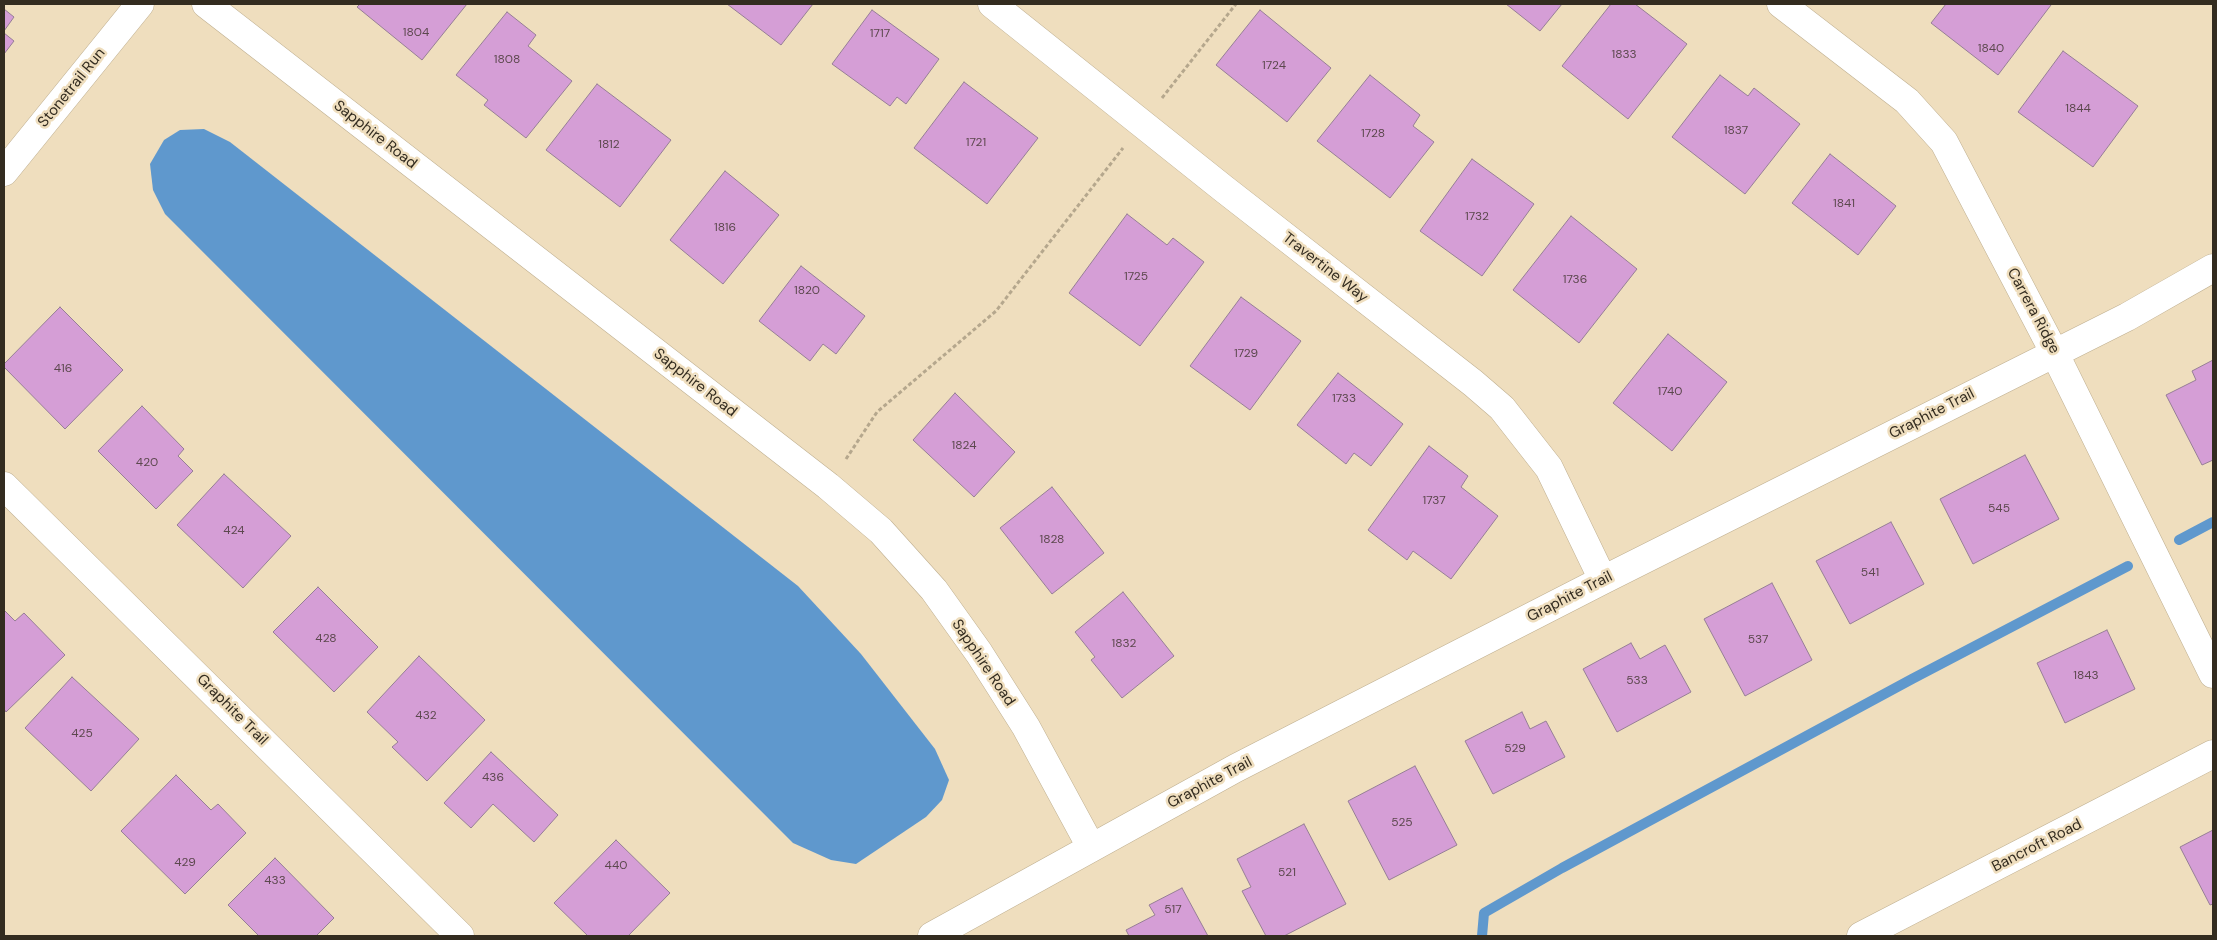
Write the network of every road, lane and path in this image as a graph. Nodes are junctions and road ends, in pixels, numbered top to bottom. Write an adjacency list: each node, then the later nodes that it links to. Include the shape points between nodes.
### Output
1 (140, 4): 7 (street, Stonetrail Run)
2 (206, 4): 11 (street, Sapphire Road)
3 (992, 4): 6 (street, Travertine Way)
4 (1236, 4): 6 (path)
5 (1781, 4): 9 (street, Carrera Ridge, via 1907,101 1944,142)
6 (1142, 124): 11 (path, via 996,311 877,412); 12 (street, Travertine Way, via 1502,408 1549,468)
7 (4, 172)
8 (2213, 268): 9 (street, Graphite Trail, via 2127,317)
9 (2054, 352): 12 (street, Graphite Trail); 13 (street, Carrera Ridge)
10 (4, 486): 16 (street, Graphite Trail)
11 (828, 486): 15 (street, Sapphire Road, via 880,531 934,590 1026,727)
12 (1603, 580): 15 (street, Graphite Trail, via 1236,768)
13 (2213, 674)
14 (2213, 754): 18 (street, Bancroft Road)
15 (1091, 847): 17 (street, Graphite Trail)
16 (460, 936)
17 (932, 936)
18 (1861, 936)

